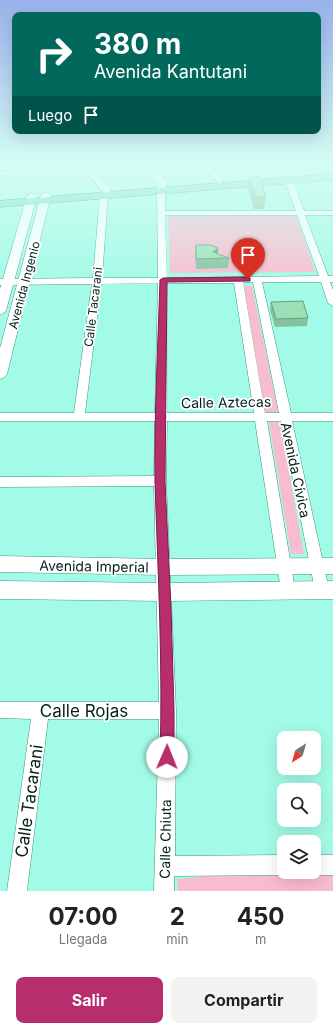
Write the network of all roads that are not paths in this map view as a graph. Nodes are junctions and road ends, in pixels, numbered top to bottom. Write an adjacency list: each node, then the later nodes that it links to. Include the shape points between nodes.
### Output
1 (30, 206): 15 (street, Avenida Ingenio)
2 (44, 206): 13 (street, Avenida Ingenio)
3 (104, 206): 14 (street, Calle Tacarani)
4 (163, 206): 6 (street, Calle Chiuta)
5 (299, 206): 7 (street)
6 (163, 213): 7 (street); 12 (street, Calle Chiuta)
7 (302, 213): 8 (street); 11 (street)
8 (333, 213)
9 (238, 279): 10 (street); 12 (street); 24 (street, Avenida Cívica)
10 (257, 279): 11 (street); 19 (street, Avenida Cívica)
11 (329, 279): 16 (street)
12 (163, 280): 14 (street); 23 (street, Calle Chiuta)
13 (25, 281): 14 (street); 15 (street); 18 (street, Avenida Ingenio)
14 (97, 281): 22 (street, Calle Tacarani)
15 (4, 282): 17 (street, Avenida Ingenio)
16 (333, 303)
17 (0, 311)
18 (0, 374)
19 (285, 416): 20 (street, Calle Aztecas); 24 (street, Calle Aztecas); 29 (street, Avenida Cívica)
20 (333, 416)
21 (0, 417): 22 (street, Calle Aztecas)
22 (79, 417): 23 (street, Calle Aztecas)
23 (162, 418): 24 (street, Calle Aztecas); 25 (street, Calle Chiuta)
24 (261, 418): 28 (street, Avenida Cívica)
25 (160, 481): 26 (street); 30 (street, Calle Chiuta)
26 (0, 482)
27 (0, 564): 30 (street, Avenida Imperial)
28 (285, 566): 29 (street, Avenida Imperial); 30 (street, Avenida Imperial); 32 (street, Avenida Cívica)
29 (324, 566): 33 (street, Avenida Cívica)
30 (164, 567): 34 (street, Calle Chiuta)
31 (0, 590): 34 (street, Avenida Imperial)
32 (288, 590): 33 (street, Avenida Imperial); 34 (street, Avenida Imperial)
33 (327, 590)
34 (165, 592): 37 (street, Calle Chiuta)
35 (0, 710): 36 (street, Calle Rojas)
36 (41, 711): 37 (street, Calle Rojas); 42 (street, Calle Tacarani)
37 (168, 711): 41 (street, Calle Chiuta)
38 (277, 865): 41 (street)
39 (321, 865): 40 (street)
40 (333, 865)
41 (165, 866): 43 (street, Calle Chiuta)
42 (17, 891)
43 (164, 891)

